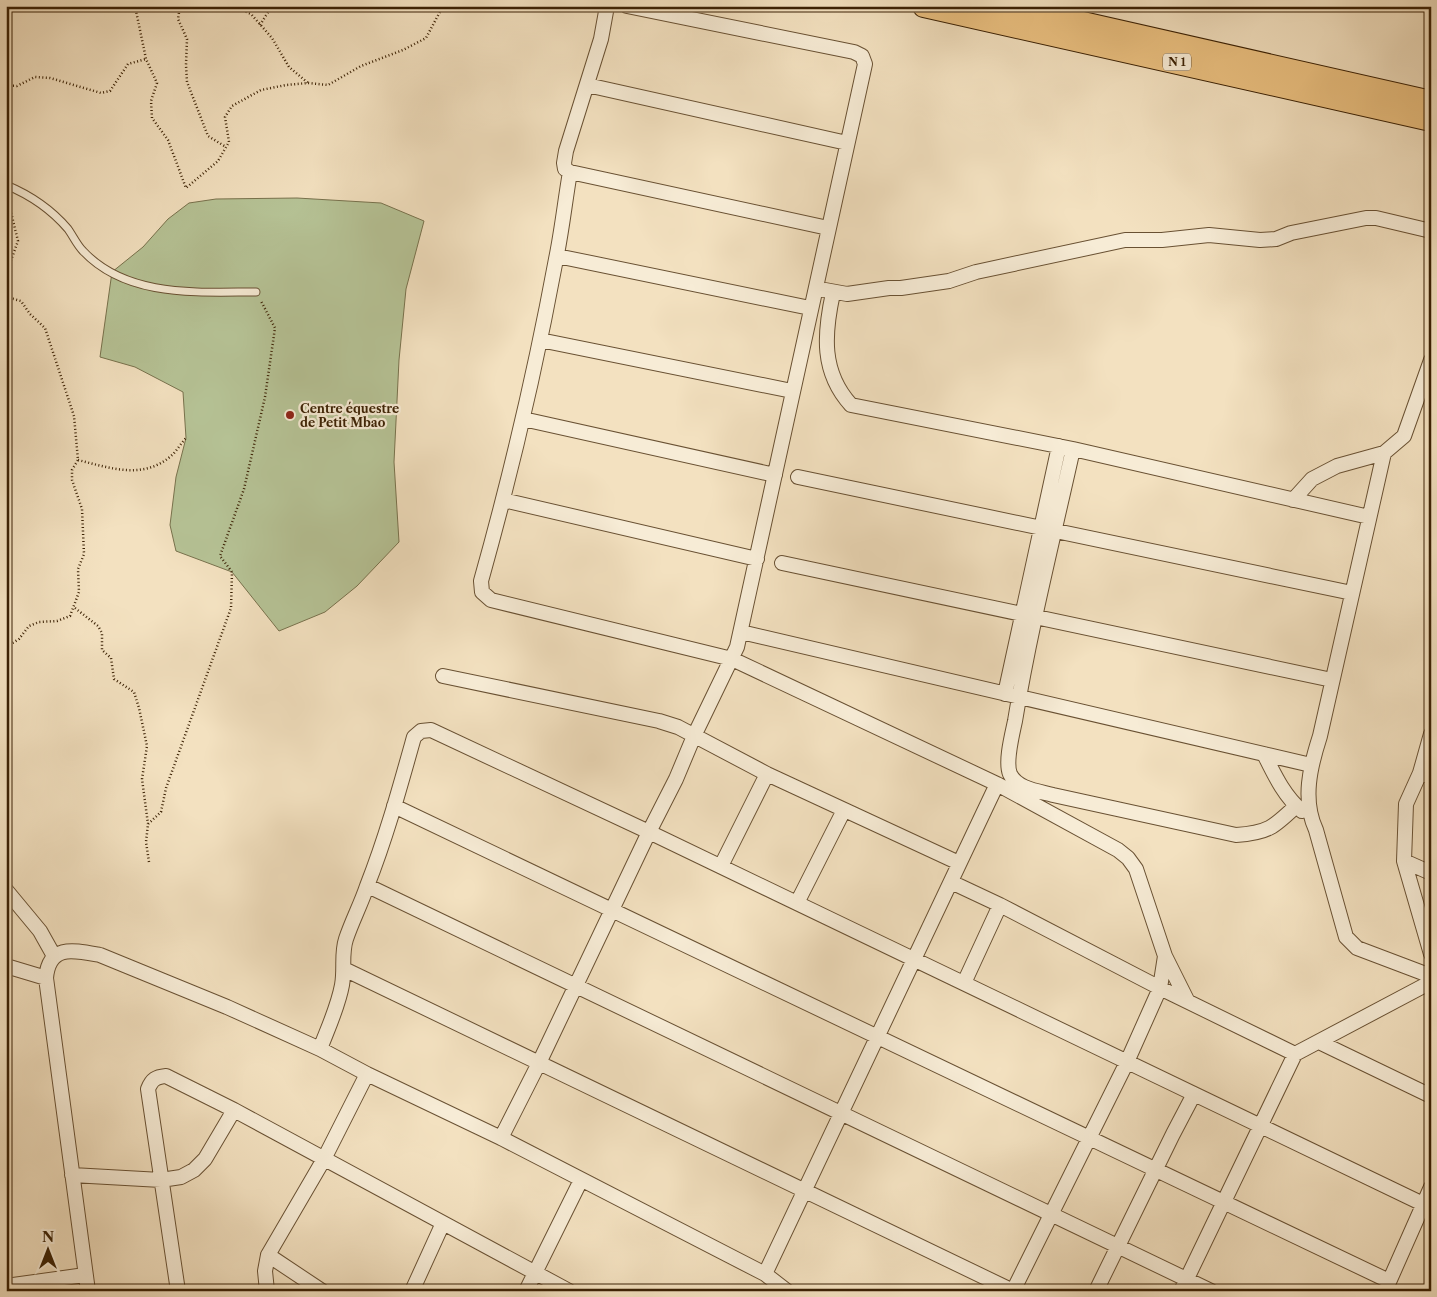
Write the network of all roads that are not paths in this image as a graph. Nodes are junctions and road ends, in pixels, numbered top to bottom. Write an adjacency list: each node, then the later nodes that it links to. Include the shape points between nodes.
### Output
1 (607, 6): 5 (street)
2 (627, 6): 8 (street, via 862,56 865,64)
3 (924, 6): 7 (highway, N 1)
4 (1008, 6): 6 (highway, N 1)
5 (587, 86): 8 (street); 9 (street, via 565,157 565,169)
6 (1431, 102)
7 (1431, 120)
8 (847, 144): 11 (street)
9 (570, 172): 11 (street); 13 (street)
10 (6, 185): 15 (lane, via 39,202 68,229 82,251 123,279 149,287 197,292)
11 (828, 228): 14 (street)
12 (1431, 231): 16 (street, via 1366,218 1276,239 1209,235 1125,240 976,272 949,281)
13 (557, 256): 17 (street); 18 (street)
14 (815, 287): 16 (street); 17 (street)
15 (256, 292)
16 (832, 293): 22 (street, via 826,322 829,364 842,396 851,405)
17 (810, 308): 20 (street)
18 (540, 340): 20 (street); 21 (street)
19 (1431, 360): 23 (street, via 1404,436)
20 (792, 391): 24 (street)
21 (523, 419): 24 (street); 26 (street)
22 (1066, 447): 27 (street); 29 (street)
23 (1384, 453): 27 (street, via 1336,466 1312,479); 28 (street)
24 (775, 475): 30 (street)
25 (798, 477): 29 (street)
26 (504, 500): 30 (street); 35 (street, via 481,581 482,592 491,600)
27 (1293, 500): 28 (street)
28 (1369, 518): 32 (street)
29 (1048, 530): 32 (street); 33 (street)
30 (757, 559): 34 (street)
31 (782, 563): 33 (street)
32 (1352, 594): 37 (street)
33 (1030, 616): 37 (street); 38 (street)
34 (741, 632): 35 (street); 38 (street)
35 (732, 659): 40 (street); 45 (street)
36 (443, 676): 40 (street, via 659,721)
37 (1332, 680): 42 (street)
38 (1012, 696): 41 (street); 47 (street, via 1009,772 1015,783 1027,788 1236,835 1257,834 1278,824)
39 (1431, 734): 44 (street)
40 (694, 736): 43 (street); 50 (street)
41 (1264, 754): 42 (street); 47 (street)
42 (1311, 765): 49 (street)
43 (767, 774): 48 (street); 53 (street)
44 (1425, 774): 51 (street, via 1406,804)
45 (997, 784): 52 (street); 63 (street, via 1128,858 1136,869)
46 (394, 806): 50 (street, via 414,737 421,731 431,730); 56 (street); 60 (street)
47 (1296, 806): 49 (street)
48 (844, 810): 52 (street); 58 (street)
49 (1310, 818): 67 (street, via 1346,937 1357,948)
50 (649, 832): 53 (street); 60 (street)
51 (1404, 861): 54 (street); 61 (street)
52 (959, 863): 55 (street)
53 (721, 866): 58 (street)
54 (1431, 873)
55 (951, 882): 59 (street); 64 (street)
56 (368, 886): 66 (street, via 346,939); 71 (street)
57 (6, 890): 62 (street, via 40,931)
58 (797, 903): 64 (street)
59 (1000, 905): 70 (street); 72 (street)
60 (612, 910): 71 (street); 74 (street)
61 (1431, 954)
62 (54, 956): 68 (street, via 47,965); 76 (street, via 81,951 100,955 227,1007)
63 (1165, 956): 72 (street); 73 (street)
64 (914, 960): 70 (street); 74 (street)
65 (6, 966): 68 (street)
66 (344, 969): 76 (street, via 337,1006); 79 (street)
67 (1431, 976)
68 (46, 978): 90 (street)
69 (1431, 982): 75 (street)
70 (964, 983): 78 (street)
71 (576, 986): 79 (street); 84 (street)
72 (1160, 988): 73 (street); 78 (street)
73 (1187, 1000): 77 (street)
74 (877, 1037): 84 (street); 87 (street)
75 (1319, 1042): 77 (street); 82 (street)
76 (320, 1050): 80 (street)
77 (1296, 1054): 85 (street)
78 (1127, 1062): 81 (street); 87 (street)
79 (539, 1063): 86 (street); 94 (street)
80 (367, 1074): 86 (street); 88 (street)
81 (1194, 1094): 85 (street); 89 (street)
82 (1431, 1096)
83 (234, 1110): 88 (street); 91 (street, via 205,1159 194,1170 181,1177); 91 (street, via 166,1076 151,1082 148,1089)
84 (841, 1113): 94 (street); 97 (street)
85 (1260, 1126): 95 (street); 96 (street)
86 (501, 1138): 92 (street)
87 (1088, 1138): 89 (street); 97 (street)
88 (324, 1159): 98 (street); 100 (street)
89 (1156, 1170): 95 (street); 99 (street)
90 (72, 1176): 91 (street); 103 (street)
91 (160, 1180): 108 (street)
92 (581, 1180): 101 (street); 102 (street)
93 (1431, 1187): 96 (street)
94 (804, 1190): 102 (street); 115 (street)
95 (1224, 1202): 104 (street); 106 (street)
96 (1423, 1204): 106 (street)
97 (1052, 1214): 99 (street); 115 (street)
98 (442, 1223): 101 (street); 111 (street)
99 (1118, 1246): 104 (street); 116 (street)
100 (268, 1255): 109 (street, via 265,1271); 110 (street)
101 (535, 1274): 112 (street); 113 (street)
102 (765, 1274): 114 (street)
103 (85, 1276): 105 (street); 107 (street)
104 (1184, 1285): 117 (street)
105 (6, 1286)
106 (1387, 1286)
107 (88, 1291)
108 (178, 1291)
109 (267, 1291)
110 (322, 1291)
111 (412, 1291)
112 (526, 1291)
113 (569, 1291)
114 (788, 1291)
115 (1013, 1291)
116 (1096, 1291)
117 (1211, 1291)

